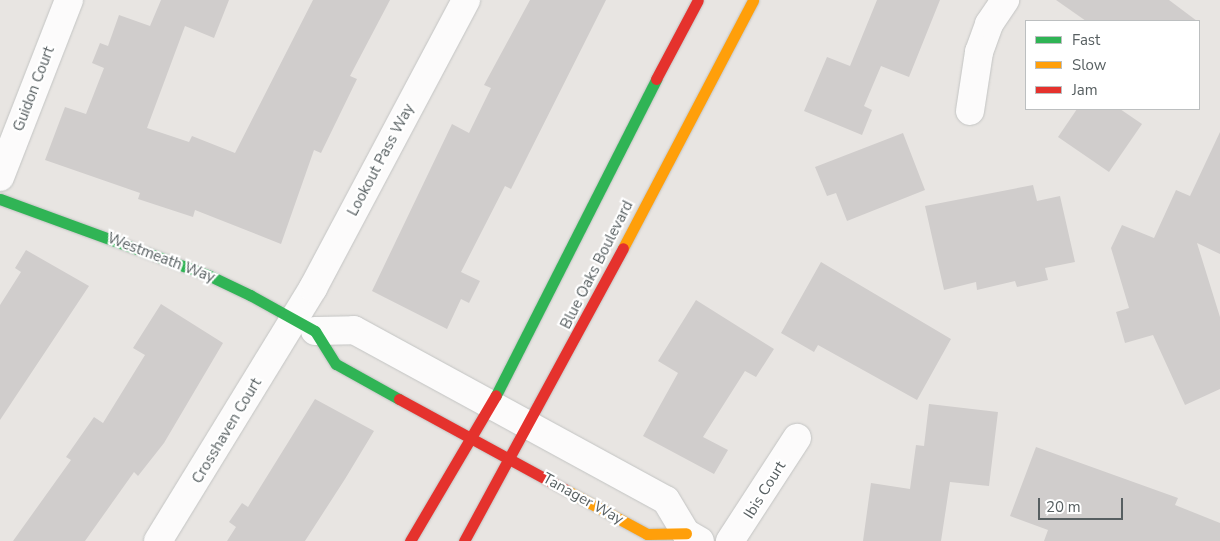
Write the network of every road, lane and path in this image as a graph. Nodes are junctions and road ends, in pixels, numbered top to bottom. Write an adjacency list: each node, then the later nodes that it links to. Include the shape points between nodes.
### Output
1 (69, 0): 7 (street, Guidon Court)
2 (466, 0): 9 (street, Lookout Pass Way)
3 (698, 0): 10 (main road, via 598,188)
4 (753, 0): 11 (main road, Blue Oaks Boulevard)
5 (1005, 0): 6 (street, via 989,24 979,52)
6 (970, 111)
7 (0, 177)
8 (0, 199): 9 (main road, Westmeath Way, via 208,275)
9 (305, 325): 10 (street, Westmeath Way, via 354,330); 12 (main road, via 336,364); 16 (street, Crosshaven Court)
10 (491, 404): 11 (street, Westmeath Way); 12 (main road)
11 (529, 426): 14 (main road, Blue Oaks Boulevard); 15 (street, Tanager Way, via 666,500)
12 (472, 438): 14 (main road, Tanager Way); 17 (main road)
13 (797, 438): 19 (street, Ibis Court)
14 (511, 460): 15 (main road, Tanager Way, via 647,534); 18 (main road, Blue Oaks Boulevard)
15 (693, 537)
16 (158, 541)
17 (410, 541)
18 (464, 541)
19 (730, 541)

